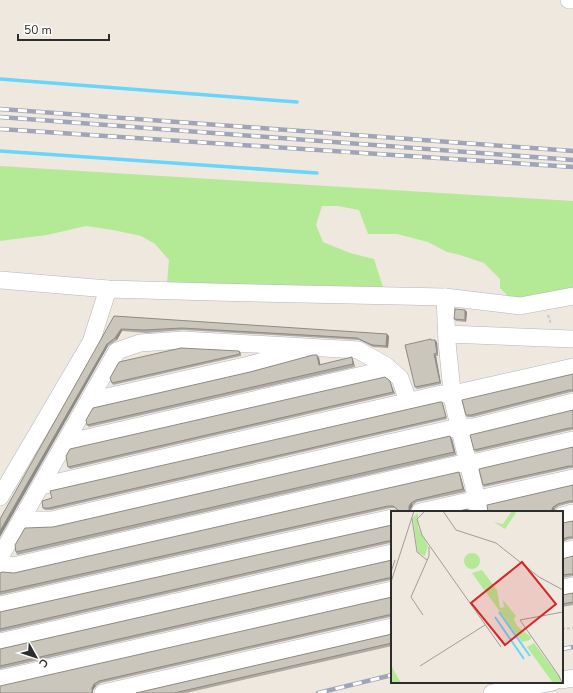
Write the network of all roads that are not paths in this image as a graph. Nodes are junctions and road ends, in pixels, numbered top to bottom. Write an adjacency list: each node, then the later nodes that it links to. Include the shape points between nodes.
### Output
1 (569, 0): 2 (street)
2 (573, 0)
3 (0, 280): 4 (street)
4 (108, 289): 6 (street); 22 (street, via 91,342)
5 (573, 296): 6 (street, via 520,306)
6 (445, 297): 7 (street)
7 (447, 334): 8 (street); 12 (street)
8 (573, 339)
9 (313, 347): 11 (street, via 358,350); 13 (street, via 249,365); 13 (street, via 184,340 140,343 117,351)
10 (573, 367): 12 (street)
11 (389, 369): 14 (street, via 400,378); 18 (street)
12 (452, 394): 14 (street); 16 (street)
13 (89, 400): 18 (street)
14 (408, 401): 21 (street)
15 (573, 402): 16 (street, via 474,427)
16 (459, 427): 19 (street); 28 (street, via 52,520)
17 (573, 440): 19 (street)
18 (65, 443): 21 (street)
19 (468, 462): 23 (street); 33 (street, via 13,566)
20 (573, 478): 23 (street)
21 (41, 486): 28 (street)
22 (0, 497)
23 (478, 506): 24 (street)
24 (430, 511)
25 (573, 513): 26 (street)
26 (563, 516)
27 (391, 518): 37 (street)
28 (21, 520): 32 (street)
29 (573, 549): 31 (street)
30 (391, 552): 39 (street)
31 (563, 552)
32 (0, 557)
33 (0, 564)
34 (573, 586): 35 (street)
35 (563, 588)
36 (391, 590): 41 (street)
37 (0, 605)
38 (391, 627): 44 (street)
39 (0, 642)
40 (573, 678): 42 (street)
41 (0, 679)
42 (563, 680)
43 (547, 683): 45 (street)
44 (103, 693)
45 (492, 693)

